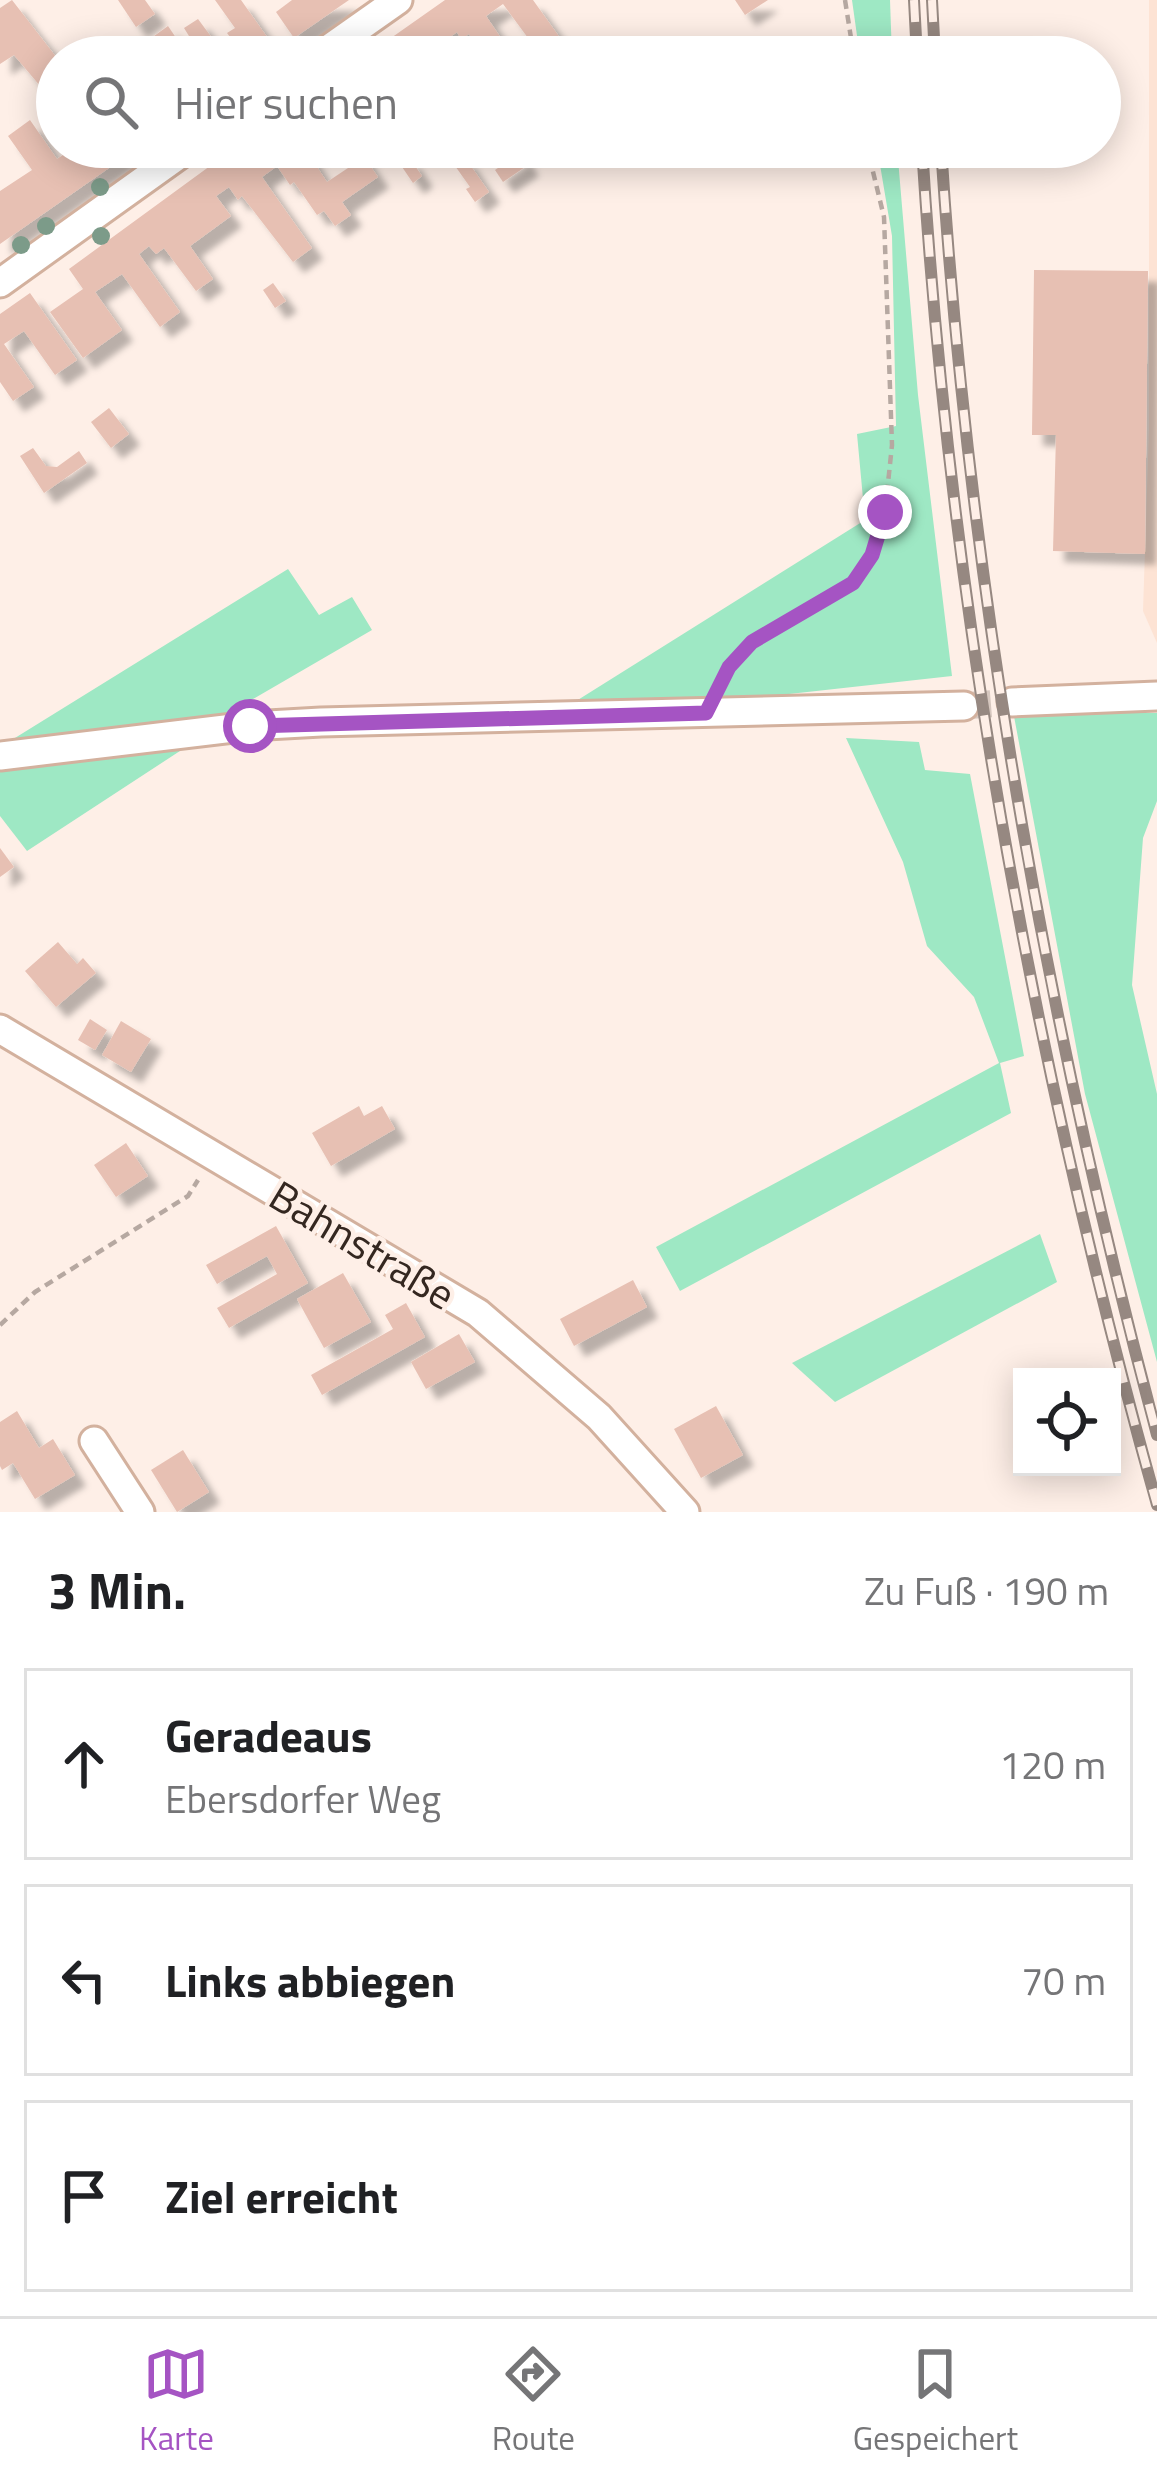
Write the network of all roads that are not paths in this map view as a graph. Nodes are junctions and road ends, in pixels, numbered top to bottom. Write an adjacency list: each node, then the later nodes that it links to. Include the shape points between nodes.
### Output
1 (398, 0): 2 (street)
2 (347, 36)
3 (161, 168): 4 (street)
4 (0, 283)
5 (1157, 696): 6 (street)
6 (1012, 702)
7 (964, 706): 8 (street, via 321,722)
8 (0, 756)
9 (0, 1030): 12 (street, Bahnstraße, via 478,1313 599,1417)
10 (94, 1441): 11 (street)
11 (140, 1512)
12 (685, 1512)

